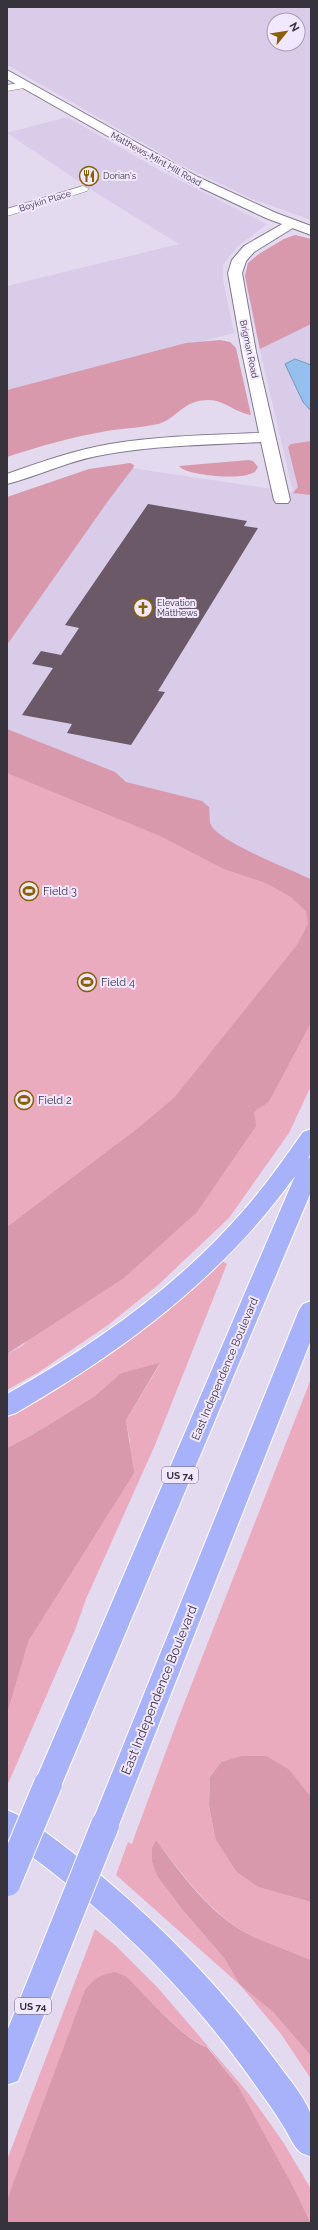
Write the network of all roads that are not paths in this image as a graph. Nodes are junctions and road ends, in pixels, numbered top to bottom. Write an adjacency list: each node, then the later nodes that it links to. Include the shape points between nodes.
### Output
1 (7, 74): 2 (street, Matthews-Mint Hill Road)
2 (13, 89): 5 (street, Matthews-Mint Hill Road, via 242,204)
3 (82, 189): 4 (street, Boykin Place)
4 (7, 213)
5 (291, 223): 6 (street, Matthews-Mint Hill Road); 7 (street, Brigman Road, via 249,249 239,260 235,273)
6 (311, 231)
7 (267, 437): 8 (street, via 161,443 110,449 64,459); 9 (street, Brigman Road)
8 (7, 479)
9 (282, 500)
10 (311, 1137): 13 (highway, via 270,1194 240,1229 194,1274 124,1333 80,1363)
11 (311, 1165): 15 (highway, East Independence Boulevard / US 74, bridge)
12 (311, 1310): 16 (highway, East Independence Boulevard / US 74, bridge)
13 (7, 1406)
14 (7, 1823): 17 (highway, via 30,1837 89,1884 146,1936 201,1992 252,2055)
15 (7, 1882)
16 (7, 2070)
17 (311, 2141)

